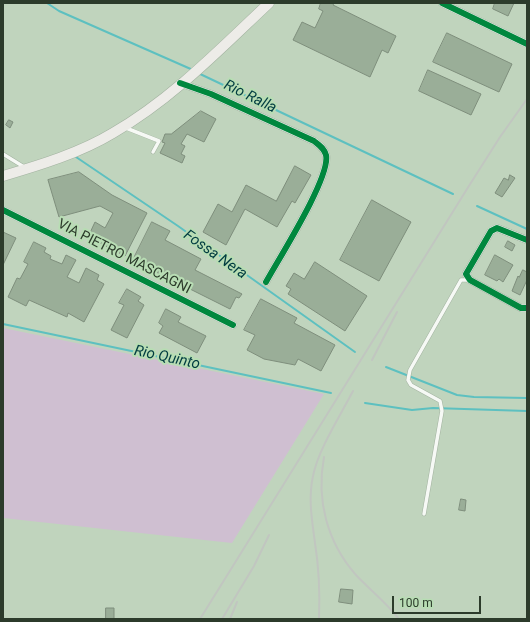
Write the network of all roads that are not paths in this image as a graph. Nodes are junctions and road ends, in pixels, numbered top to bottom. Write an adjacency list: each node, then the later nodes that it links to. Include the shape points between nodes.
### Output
1 (269, 3): 4 (main road)
2 (442, 3): 3 (street)
3 (527, 44)
4 (180, 84): 5 (main road); 13 (street, via 211,94 314,141 322,147 326,156 314,195)
5 (123, 127): 6 (lane, via 159,141); 8 (main road, via 73,152)
6 (153, 152)
7 (3, 154): 8 (lane)
8 (27, 169): 9 (main road)
9 (3, 176)
10 (3, 210): 15 (street, VIA PIETRO MASCAGNI)
11 (527, 240): 12 (street, via 497,228 491,231 466,274)
12 (470, 280): 14 (street, via 521,308); 16 (lane, via 462,280 409,374 408,380 411,385 440,401 442,411)
13 (266, 282)
14 (527, 308)
15 (233, 325)
16 (424, 514)

